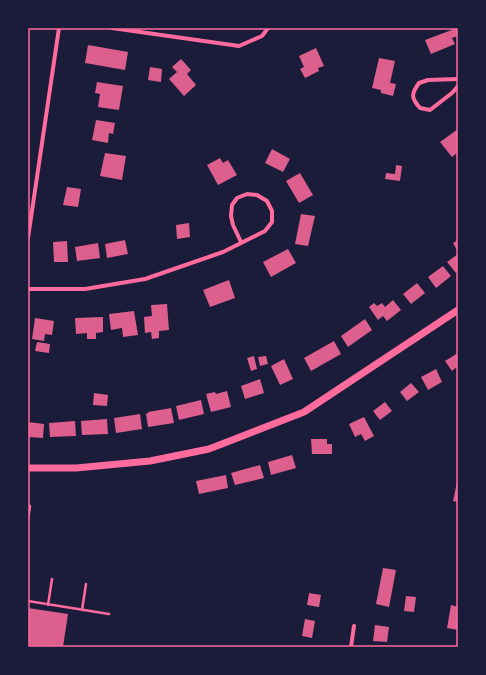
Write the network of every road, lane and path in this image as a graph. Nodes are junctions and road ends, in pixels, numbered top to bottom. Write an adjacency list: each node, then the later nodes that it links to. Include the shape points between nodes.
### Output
1 (59, 28): 6 (street)
2 (112, 28): 3 (street, via 239,46 262,36)
3 (268, 28)
4 (458, 79): 5 (street, via 428,80 419,83 413,91 413,100 420,108 430,110)
5 (458, 86)
6 (28, 238)
7 (241, 242): 7 (street, via 264,231 272,222 272,211 267,200 257,195 247,194 237,198 232,205 233,225); 8 (street, via 223,252 145,279 85,288)
8 (28, 289)
9 (458, 310): 10 (street, via 304,412 209,449 150,461 76,468)
10 (28, 468)
11 (28, 506): 12 (lane)
12 (28, 520)
13 (52, 579): 16 (lane)
14 (86, 584): 17 (lane)
15 (28, 601): 16 (lane)
16 (48, 604): 17 (lane)
17 (82, 610): 18 (lane)
18 (109, 614)
19 (354, 626): 20 (street)
20 (351, 647)

